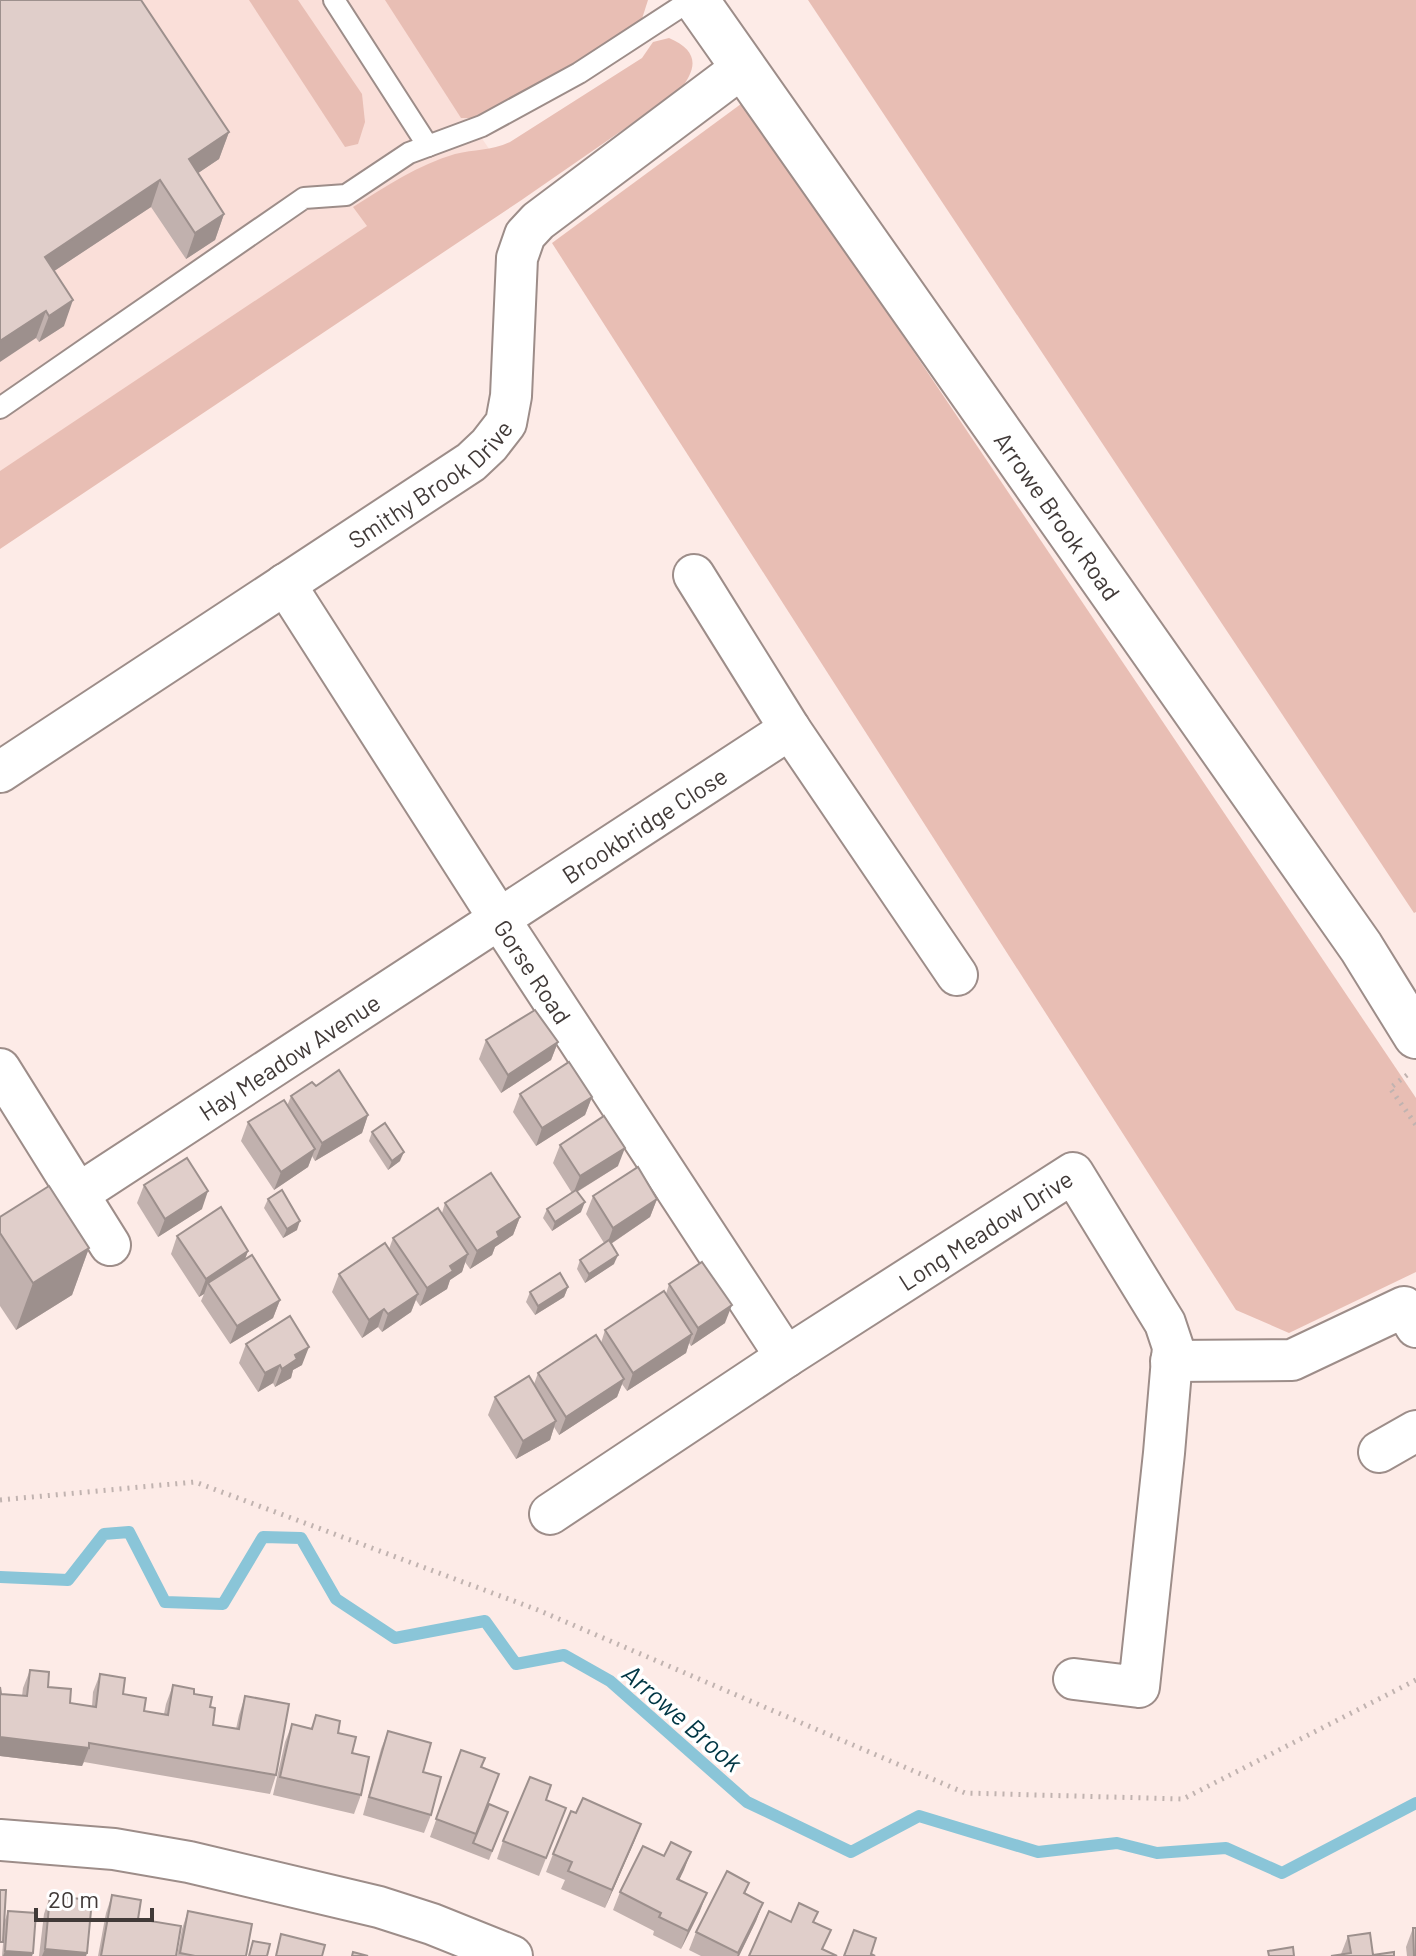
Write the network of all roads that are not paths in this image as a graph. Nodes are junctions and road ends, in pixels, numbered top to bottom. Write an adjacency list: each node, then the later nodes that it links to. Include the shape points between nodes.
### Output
1 (334, 0): 4 (lane)
2 (694, 0): 3 (street, Arrowe Brook Road); 4 (lane, via 579,73 482,126)
3 (743, 67): 7 (street, Smithy Brook Drive, via 525,235 517,258 511,396 506,423 489,445); 12 (street, Arrowe Brook Road, via 1361,947)
4 (428, 146): 5 (lane, via 346,195 304,198)
5 (0, 408)
6 (694, 575): 8 (street)
7 (285, 584): 9 (street, Smithy Brook Drive); 10 (street, Gorse Road)
8 (790, 729): 10 (street, Brookbridge Close); 11 (street)
9 (0, 772)
10 (500, 920): 14 (street, Hay Meadow Avenue); 17 (street, Gorse Road)
11 (957, 975)
12 (1416, 1036)
13 (0, 1069): 14 (street)
14 (78, 1194): 15 (street)
15 (110, 1245)
16 (1416, 1327): 18 (street, via 1404,1307 1292,1360)
17 (786, 1357): 18 (street, Long Meadow Drive, via 1073,1173 1165,1323 1173,1347); 21 (street, Long Meadow Drive)
18 (1171, 1361): 22 (street, Long Meadow Drive, via 1139,1687)
19 (1416, 1431): 20 (street)
20 (1379, 1452)
21 (550, 1514)
22 (1074, 1679)
23 (0, 1840): 24 (street, via 114,1849 189,1862 379,1907)
24 (512, 1956)

